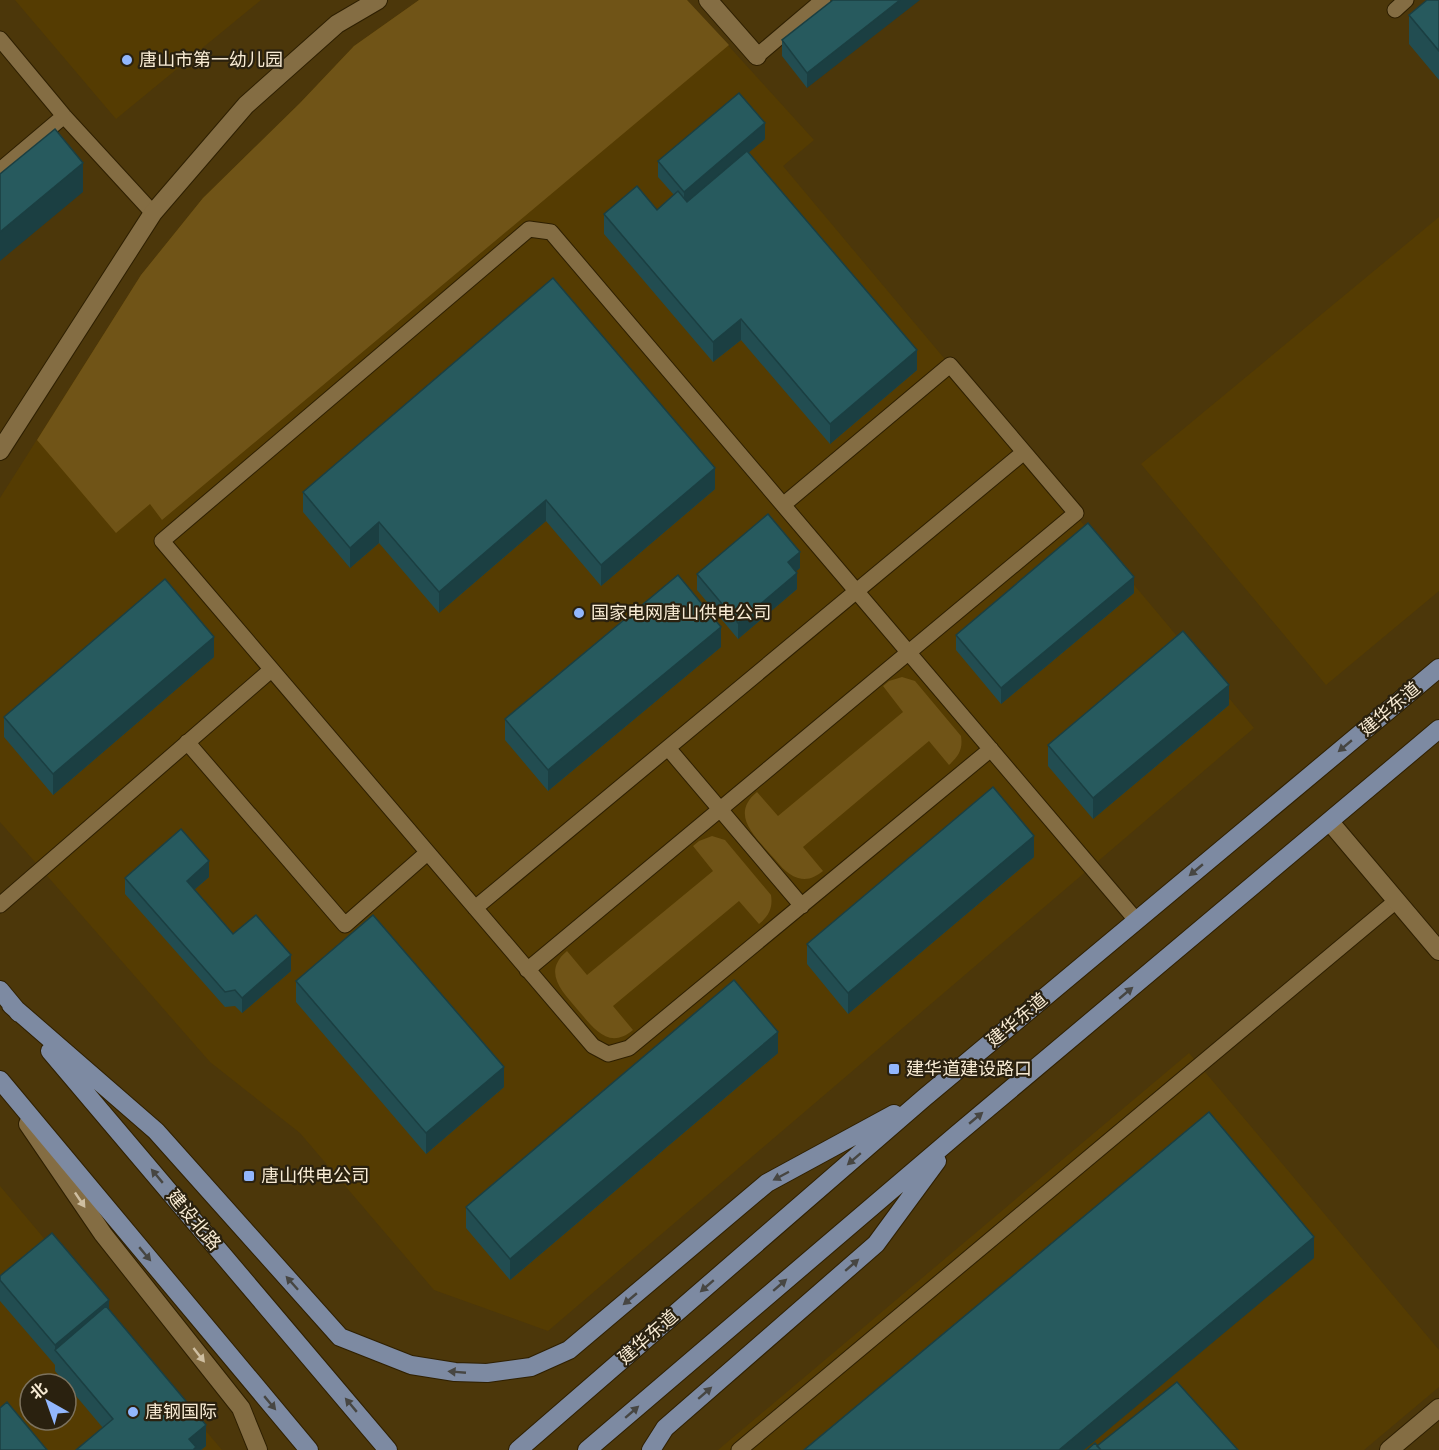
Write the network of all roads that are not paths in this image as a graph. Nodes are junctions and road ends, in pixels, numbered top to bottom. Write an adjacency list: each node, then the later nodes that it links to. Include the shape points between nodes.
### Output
1 (378, 0): 8 (street, via 337,24 246,105)
2 (708, 0): 5 (street)
3 (823, 0): 5 (lane)
4 (0, 39): 6 (lane)
5 (757, 56)
6 (64, 116): 7 (lane); 8 (lane)
7 (0, 170)
8 (153, 213): 9 (street)
9 (0, 451)
10 (1024, 452): 11 (lane, via 950,365); 16 (lane); 26 (lane, via 1076,513)
11 (783, 505): 13 (lane, via 551,232 529,229 162,541); 17 (lane)
12 (1439, 668): 24 (main road, 建华东道, one-way to 24)
13 (271, 670): 15 (lane); 19 (lane)
14 (1439, 729): 18 (main road)
15 (187, 742): 19 (lane, via 345,925); 21 (lane)
16 (668, 748): 22 (lane); 23 (lane)
17 (991, 749): 22 (lane); 24 (lane)
18 (1330, 822): 20 (street); 31 (main road, one-way to 18)
19 (427, 853): 23 (lane)
20 (1396, 901): 25 (street); 39 (lane)
21 (0, 905)
22 (802, 906): 26 (lane, via 629,1048 608,1054 592,1046)
23 (475, 909): 26 (lane)
24 (1136, 920): 30 (main road, 建华东道)
25 (1439, 951)
26 (527, 970)
27 (0, 990): 28 (main road, 建设北路)
28 (11, 1005): 30 (main road, one-way to 28, via 767,1183 569,1350 531,1367 487,1373 454,1372 411,1365 340,1337 156,1131); 35 (main road, 建设北路, one-way to 28)
29 (0, 1081): 33 (street, one-way to 33, via 103,1234 241,1408); 34 (main road, one-way to 34)
30 (924, 1098): 36 (main road, 建华东道, one-way to 36)
31 (956, 1135): 37 (main road, one-way to 31); 38 (main road, one-way to 31, via 665,1428 876,1244)
32 (1439, 1408): 40 (street)
33 (258, 1450)
34 (309, 1450)
35 (388, 1450)
36 (518, 1450)
37 (588, 1450)
38 (651, 1450)
39 (739, 1450)
40 (1389, 1450)

